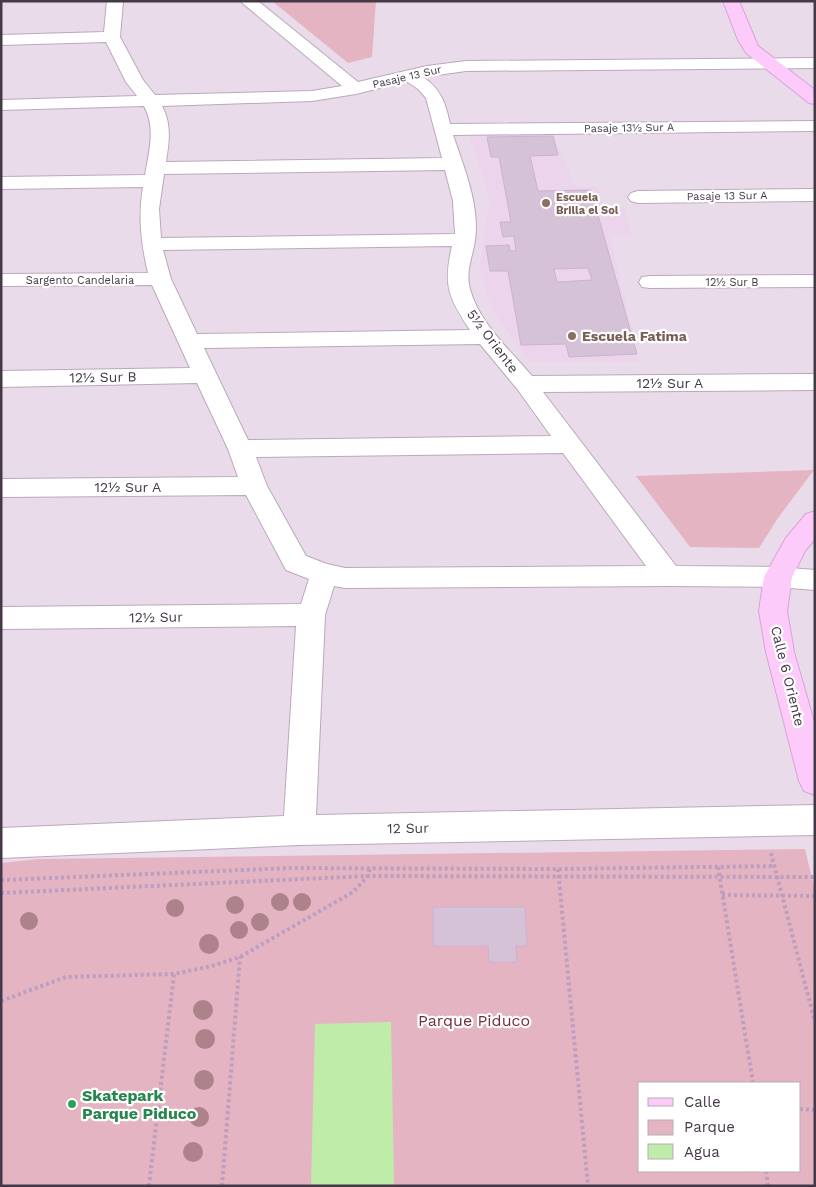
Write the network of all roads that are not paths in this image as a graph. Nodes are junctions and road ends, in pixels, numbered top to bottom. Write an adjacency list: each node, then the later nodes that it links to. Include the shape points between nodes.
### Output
1 (115, 1): 4 (street)
2 (248, 1): 9 (street)
3 (731, 1): 6 (main road, via 746,40)
4 (112, 37): 5 (street); 11 (street, via 134,82)
5 (1, 40)
6 (768, 63): 7 (street, Pasaje 13 Sur); 8 (street, Pasaje 13 Sur, via 466,66); 10 (main road)
7 (815, 63)
8 (408, 75): 9 (street, Pasaje 13 Sur); 14 (street, 5½ Oriente, via 434,96)
9 (356, 89): 11 (street, Pasaje 13 Sur, via 295,97)
10 (815, 99)
11 (151, 102): 12 (street, Pasaje 13 Sur); 16 (street, via 158,115 161,132)
12 (1, 105)
13 (815, 126): 14 (street, Pasaje 13½ Sur A)
14 (442, 130): 15 (street, 5½ Oriente)
15 (453, 164): 16 (street); 20 (street, 5½ Oriente, via 465,213)
16 (155, 174): 17 (street); 21 (street, via 149,209)
17 (1, 183)
18 (815, 195): 19 (street, Pasaje 13 Sur A)
19 (638, 197)
20 (465, 240): 21 (street); 26 (street, 5½ Oriente, via 458,266 459,290)
21 (151, 244): 22 (street)
22 (160, 279): 23 (street, Sargento Candelaria); 27 (street)
23 (1, 280)
24 (815, 281): 25 (street, 12½ Sur B)
25 (650, 282)
26 (487, 337): 27 (street); 31 (street, 5½ Oriente)
27 (190, 341): 28 (street)
28 (206, 375): 29 (street, 12½ Sur B); 33 (street)
29 (1, 379)
30 (815, 382): 31 (street, 12½ Sur A)
31 (525, 384): 32 (street, 5½ Oriente)
32 (570, 444): 33 (street); 38 (street, 5½ Oriente)
33 (240, 449): 34 (street)
34 (254, 486): 35 (street, 12½ Sur A); 37 (street, via 296,563)
35 (1, 488)
36 (815, 521): 39 (main road, Calle 6 Oriente, via 795,545)
37 (324, 574): 38 (street, via 380,579); 41 (street)
38 (669, 576): 39 (street)
39 (778, 577): 40 (street); 43 (main road, Calle 6 Oriente, via 773,611 780,652)
40 (815, 580)
41 (312, 615): 42 (street, 12½ Sur); 45 (street)
42 (1, 618)
43 (815, 781)
44 (815, 820): 45 (street, 12 Sur)
45 (299, 830): 46 (street, 12 Sur)
46 (1, 843)

